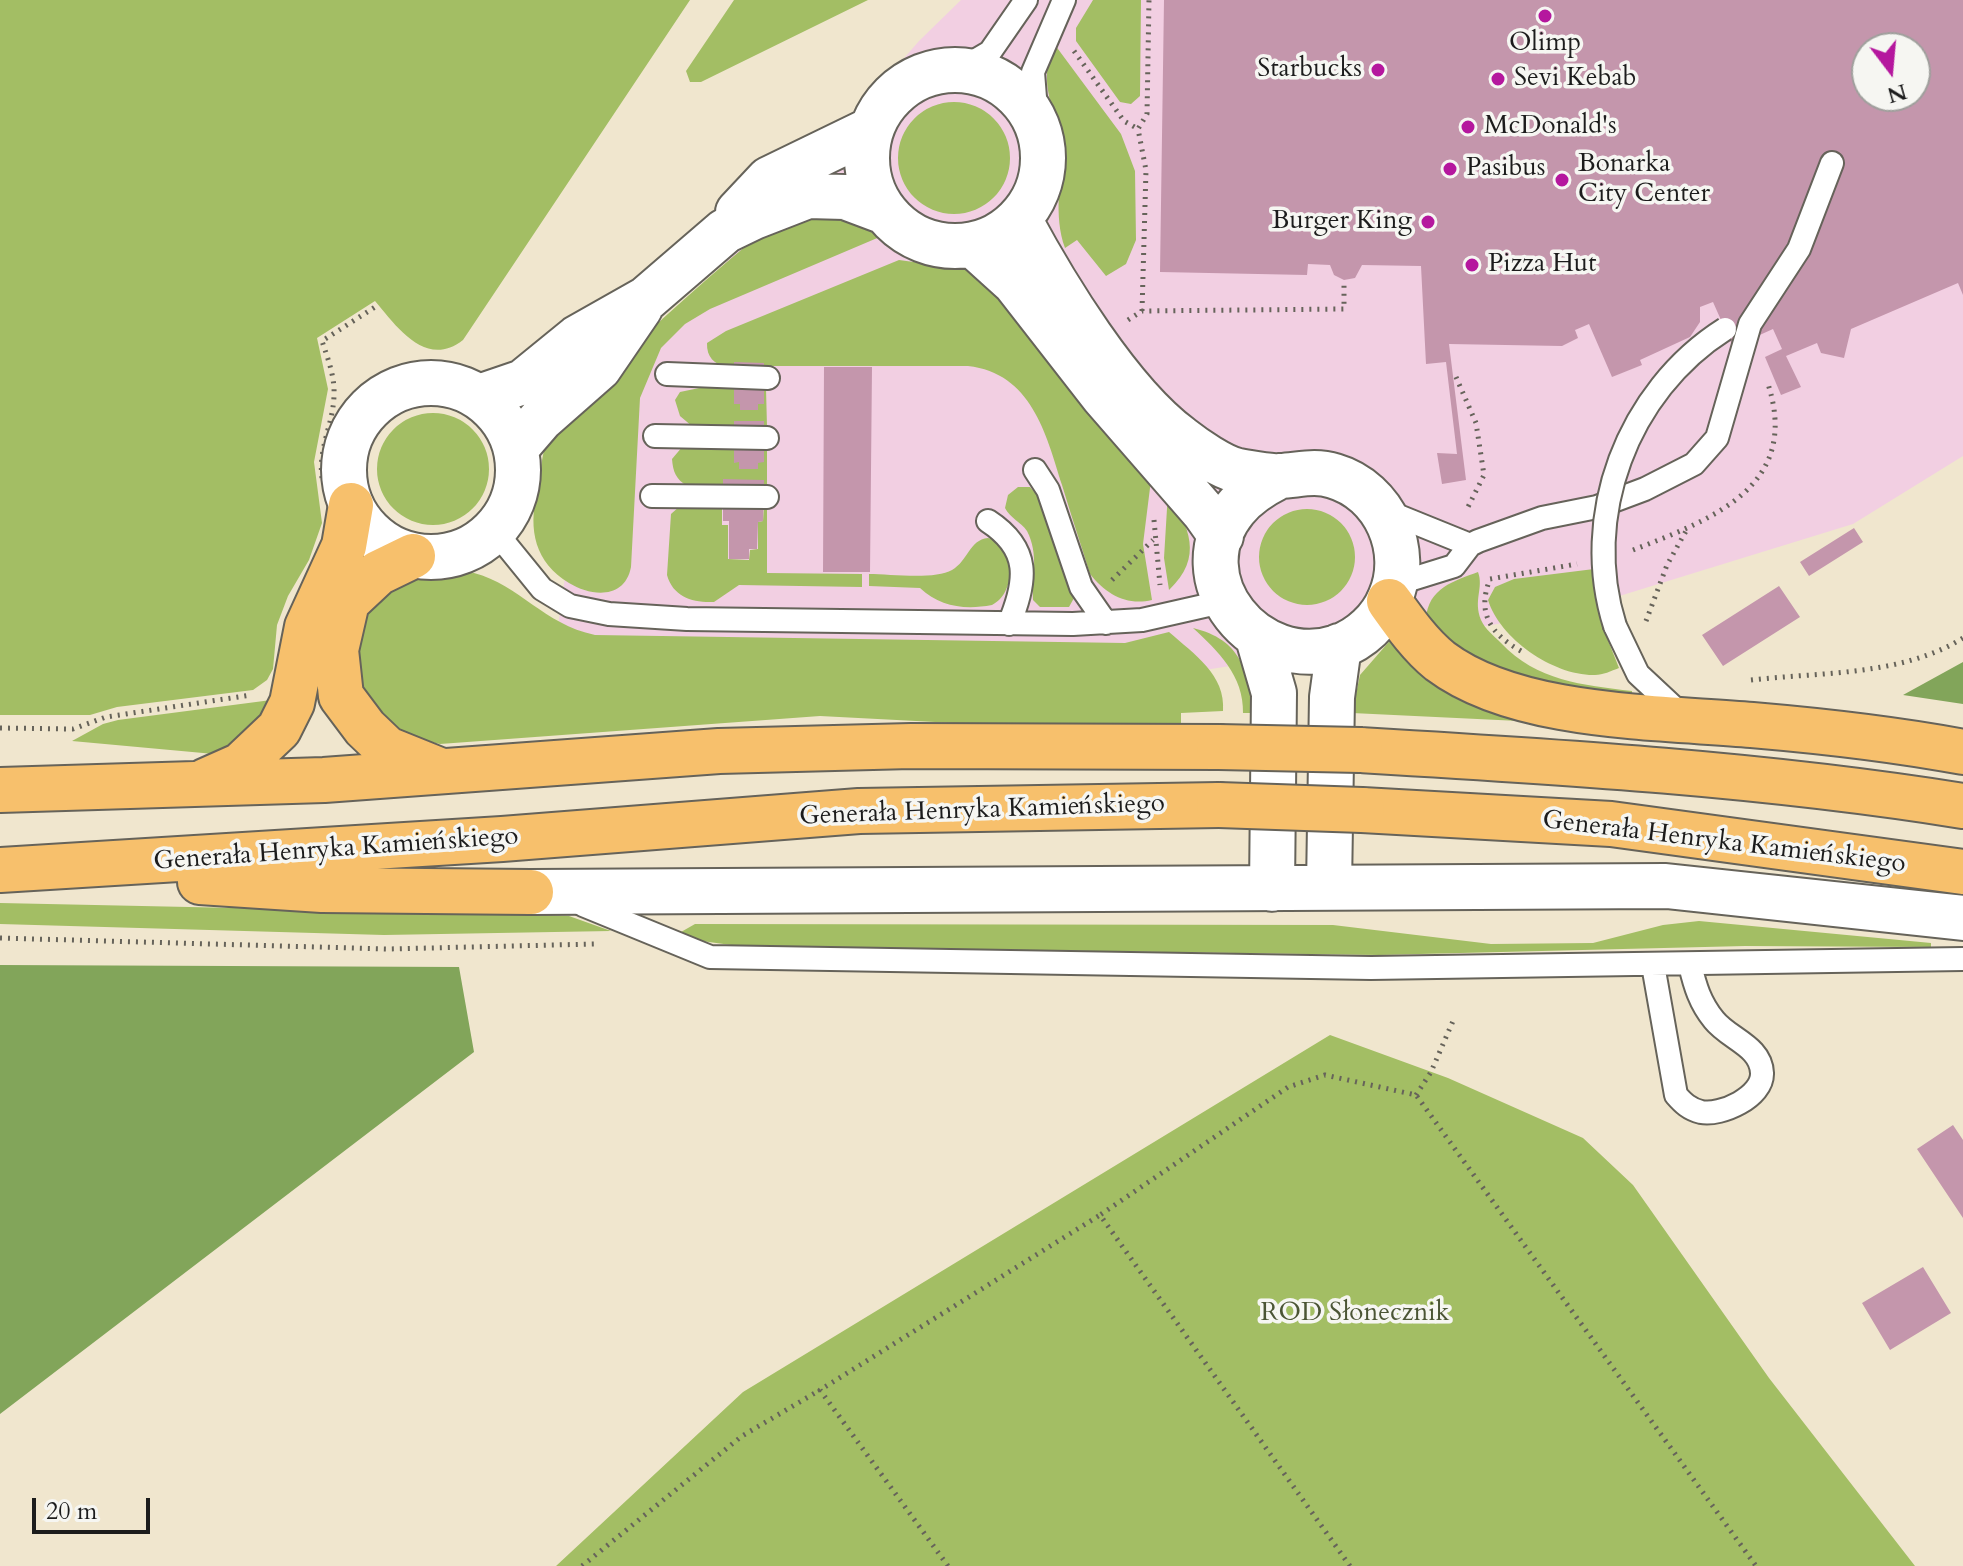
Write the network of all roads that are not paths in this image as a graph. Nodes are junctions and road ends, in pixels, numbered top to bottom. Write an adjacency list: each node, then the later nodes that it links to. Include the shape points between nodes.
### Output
1 (1026, 0): 3 (lane, via 990,52)
2 (1064, 0): 4 (lane, via 1033,72)
3 (961, 69): 4 (street, via 1006,85); 5 (street, via 932,72 905,85 884,105)
4 (1037, 123): 8 (street, via 1042,174)
5 (870, 130): 7 (street, via 866,159 871,187); 9 (street, via 769,179)
6 (1832, 163): 28 (lane, via 1799,249 1750,324 1717,438 1694,464 1597,507 1542,518)
7 (885, 212): 9 (street, via 845,197 808,196); 10 (street, via 912,236 931,243)
8 (1019, 219): 10 (street, via 998,236); 20 (street, via 1047,273 1095,342 1180,438 1234,470)
9 (725, 231): 11 (street)
10 (973, 245): 27 (street, via 1015,283 1052,335)
11 (646, 299): 15 (street, via 577,338 523,382); 18 (street, via 599,368)
12 (1725, 329): 36 (lane, bridge, via 1709,339 1646,406 1616,466 1604,515 1605,595 1615,626 1638,674)
13 (667, 374): 14 (lane)
14 (768, 378)
15 (479, 397): 18 (street, via 501,419); 22 (street, via 428,383 395,392 366,412 352,433)
16 (655, 436): 17 (lane)
17 (767, 438)
18 (516, 448): 26 (street, via 518,477 511,505)
19 (1035, 470): 32 (lane, via 1048,490 1081,587)
20 (1278, 477): 24 (street, via 1306,472 1335,476 1360,489); 27 (street, via 1253,490 1233,510)
21 (652, 496): 23 (lane)
22 (338, 497): 29 (street, via 387,545); 39 (main road, via 344,546 307,627 292,703 279,729 241,765)
23 (767, 497)
24 (1381, 509): 28 (lane); 30 (street, via 1398,558)
25 (988, 521): 33 (lane, via 1007,533 1020,554 1019,599)
26 (494, 530): 29 (street, via 471,548 443,556); 33 (lane, via 542,589 570,606 609,614)
27 (1221, 536): 31 (street, via 1218,569)
28 (1470, 545): 30 (lane, via 1454,566)
29 (413, 556): 38 (main road, via 378,573 347,602 336,650 341,696 387,749)
30 (1392, 592): 35 (street, via 1377,621); 36 (main road, via 1411,632 1441,661 1483,684 1593,712)
31 (1226, 601): 32 (lane); 34 (street)
32 (1106, 623): 33 (lane)
33 (1009, 624)
34 (1258, 638): 35 (street, via 1298,651); 45 (street, via 1274,693)
35 (1339, 646): 44 (street, via 1332,697)
36 (1686, 719): 37 (main road)
37 (1963, 752)
38 (445, 773): 39 (main road); 41 (main road, bridge, via 719,751 911,746 1360,750 1875,791)
39 (195, 785): 40 (main road)
40 (0, 790)
41 (1963, 806)
42 (15, 870): 43 (main road, Generała Henryka Kamieńskiego, bridge, via 859,811 1219,805 1611,824); 46 (main road, via 322,890)
43 (1963, 872)
44 (1329, 887): 45 (street); 47 (street, via 1666,886)
45 (1272, 889): 46 (street)
46 (531, 892): 49 (lane, via 594,908 710,957 1371,968)
47 (1963, 918)
48 (1963, 959): 50 (lane)
49 (1653, 965): 50 (lane); 50 (lane, via 1676,1095 1704,1113 1754,1094 1763,1075 1758,1056 1709,1014 1697,995)
50 (1690, 965)

